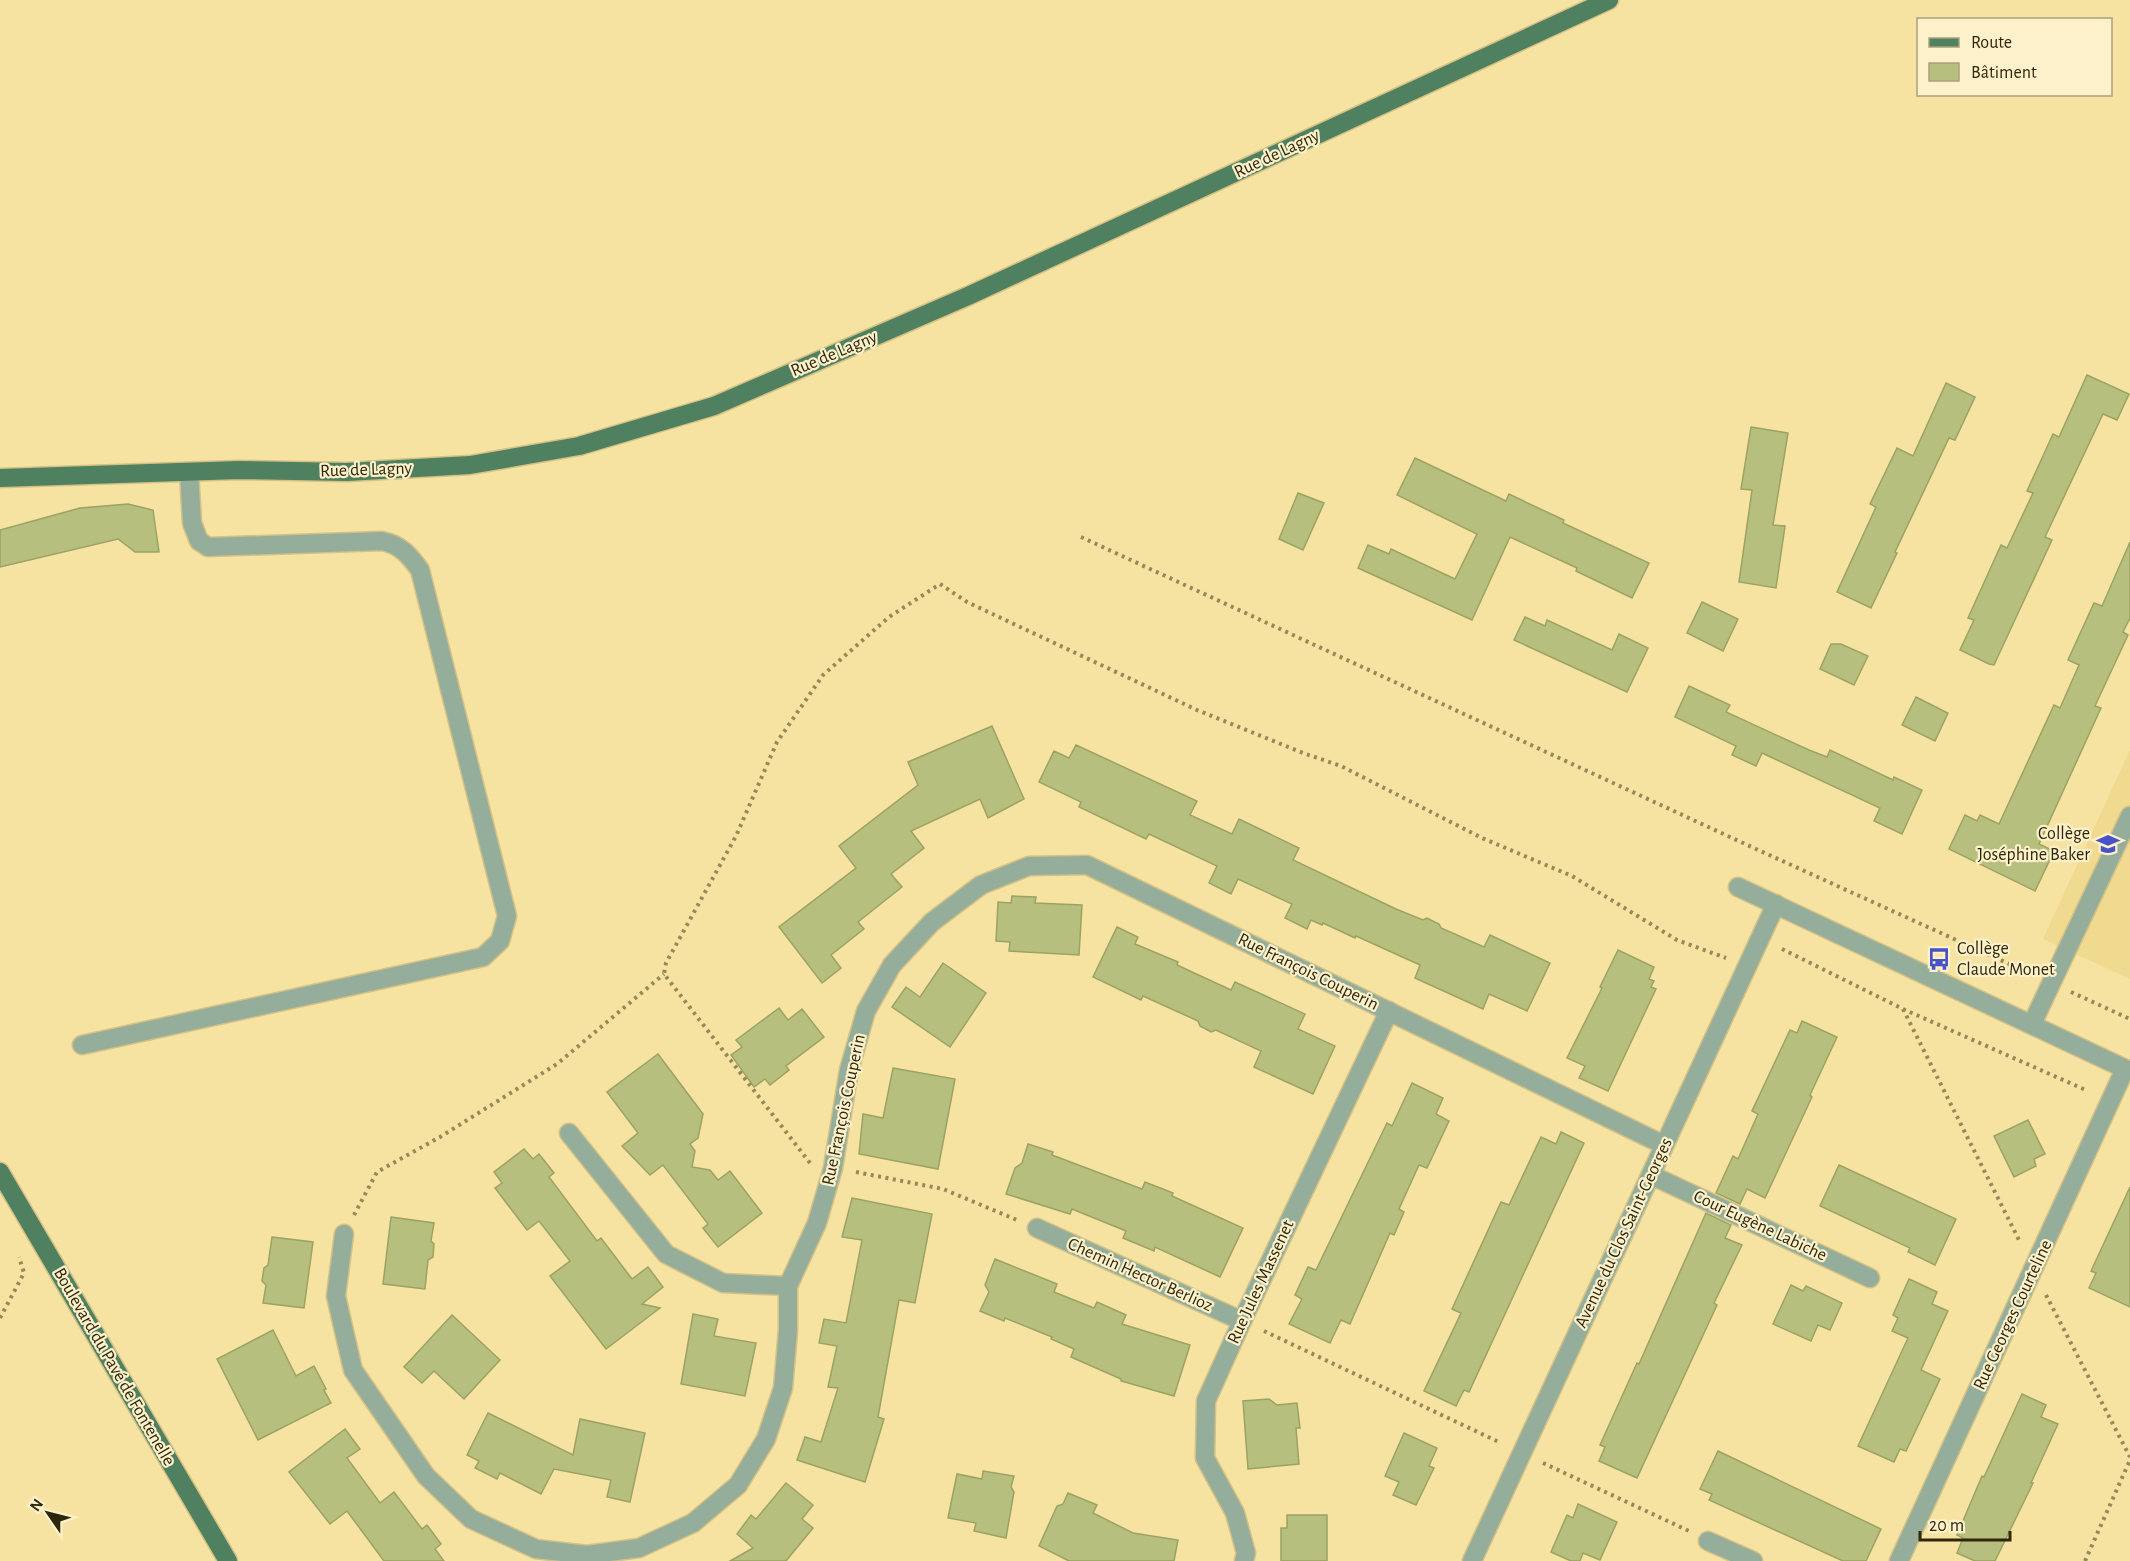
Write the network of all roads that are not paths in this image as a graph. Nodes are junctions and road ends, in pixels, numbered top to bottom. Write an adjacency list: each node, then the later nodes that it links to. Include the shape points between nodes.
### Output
1 (1610, 0): 2 (main road, Rue de Lagny, via 969,296 714,406 579,446 470,465 347,472)
2 (189, 472): 3 (main road, Rue de Lagny); 9 (street, via 192,523 199,541 208,547 382,541 407,552 420,570 507,916 500,941 483,957)
3 (0, 478)
4 (2130, 816): 8 (street)
5 (1738, 887): 6 (street)
6 (1776, 904): 8 (street); 12 (street, Avenue du Clos Saint-Georges)
7 (1389, 1011): 12 (street, Rue François Couperin); 18 (street, Rue François Couperin, via 1087,865 1029,866 981,885 932,922 892,965 866,1011 849,1070 830,1179 817,1223); 19 (street, Rue Jules Massenet)
8 (2032, 1024): 10 (street)
9 (82, 1045)
10 (2128, 1070): 26 (street, Rue Georges Courteline, via 2110,1101)
11 (568, 1133): 18 (street, via 666,1254 723,1283)
12 (1664, 1145): 14 (street, Avenue du Clos Saint-Georges)
13 (0, 1172): 22 (main road, Boulevard du Pavé de Fontenelle)
14 (1651, 1175): 17 (street, Cour Eugène Labiche); 24 (street, Avenue du Clos Saint-Georges)
15 (1037, 1228): 19 (street, Chemin Hector Berlioz)
16 (344, 1234): 21 (street, Rue François Couperin, via 336,1296 352,1370 426,1476 471,1519)
17 (1870, 1278)
18 (788, 1286): 21 (street, Rue François Couperin, via 783,1388 766,1439 738,1485 693,1523 639,1548 587,1555)
19 (1242, 1321): 23 (street, Rue Jules Massenet, via 1206,1401 1205,1458 1235,1513 1246,1553)
20 (1708, 1540): 25 (street)
21 (535, 1555)
22 (228, 1561)
23 (1244, 1561)
24 (1472, 1561)
25 (1753, 1561)
26 (1899, 1561)

